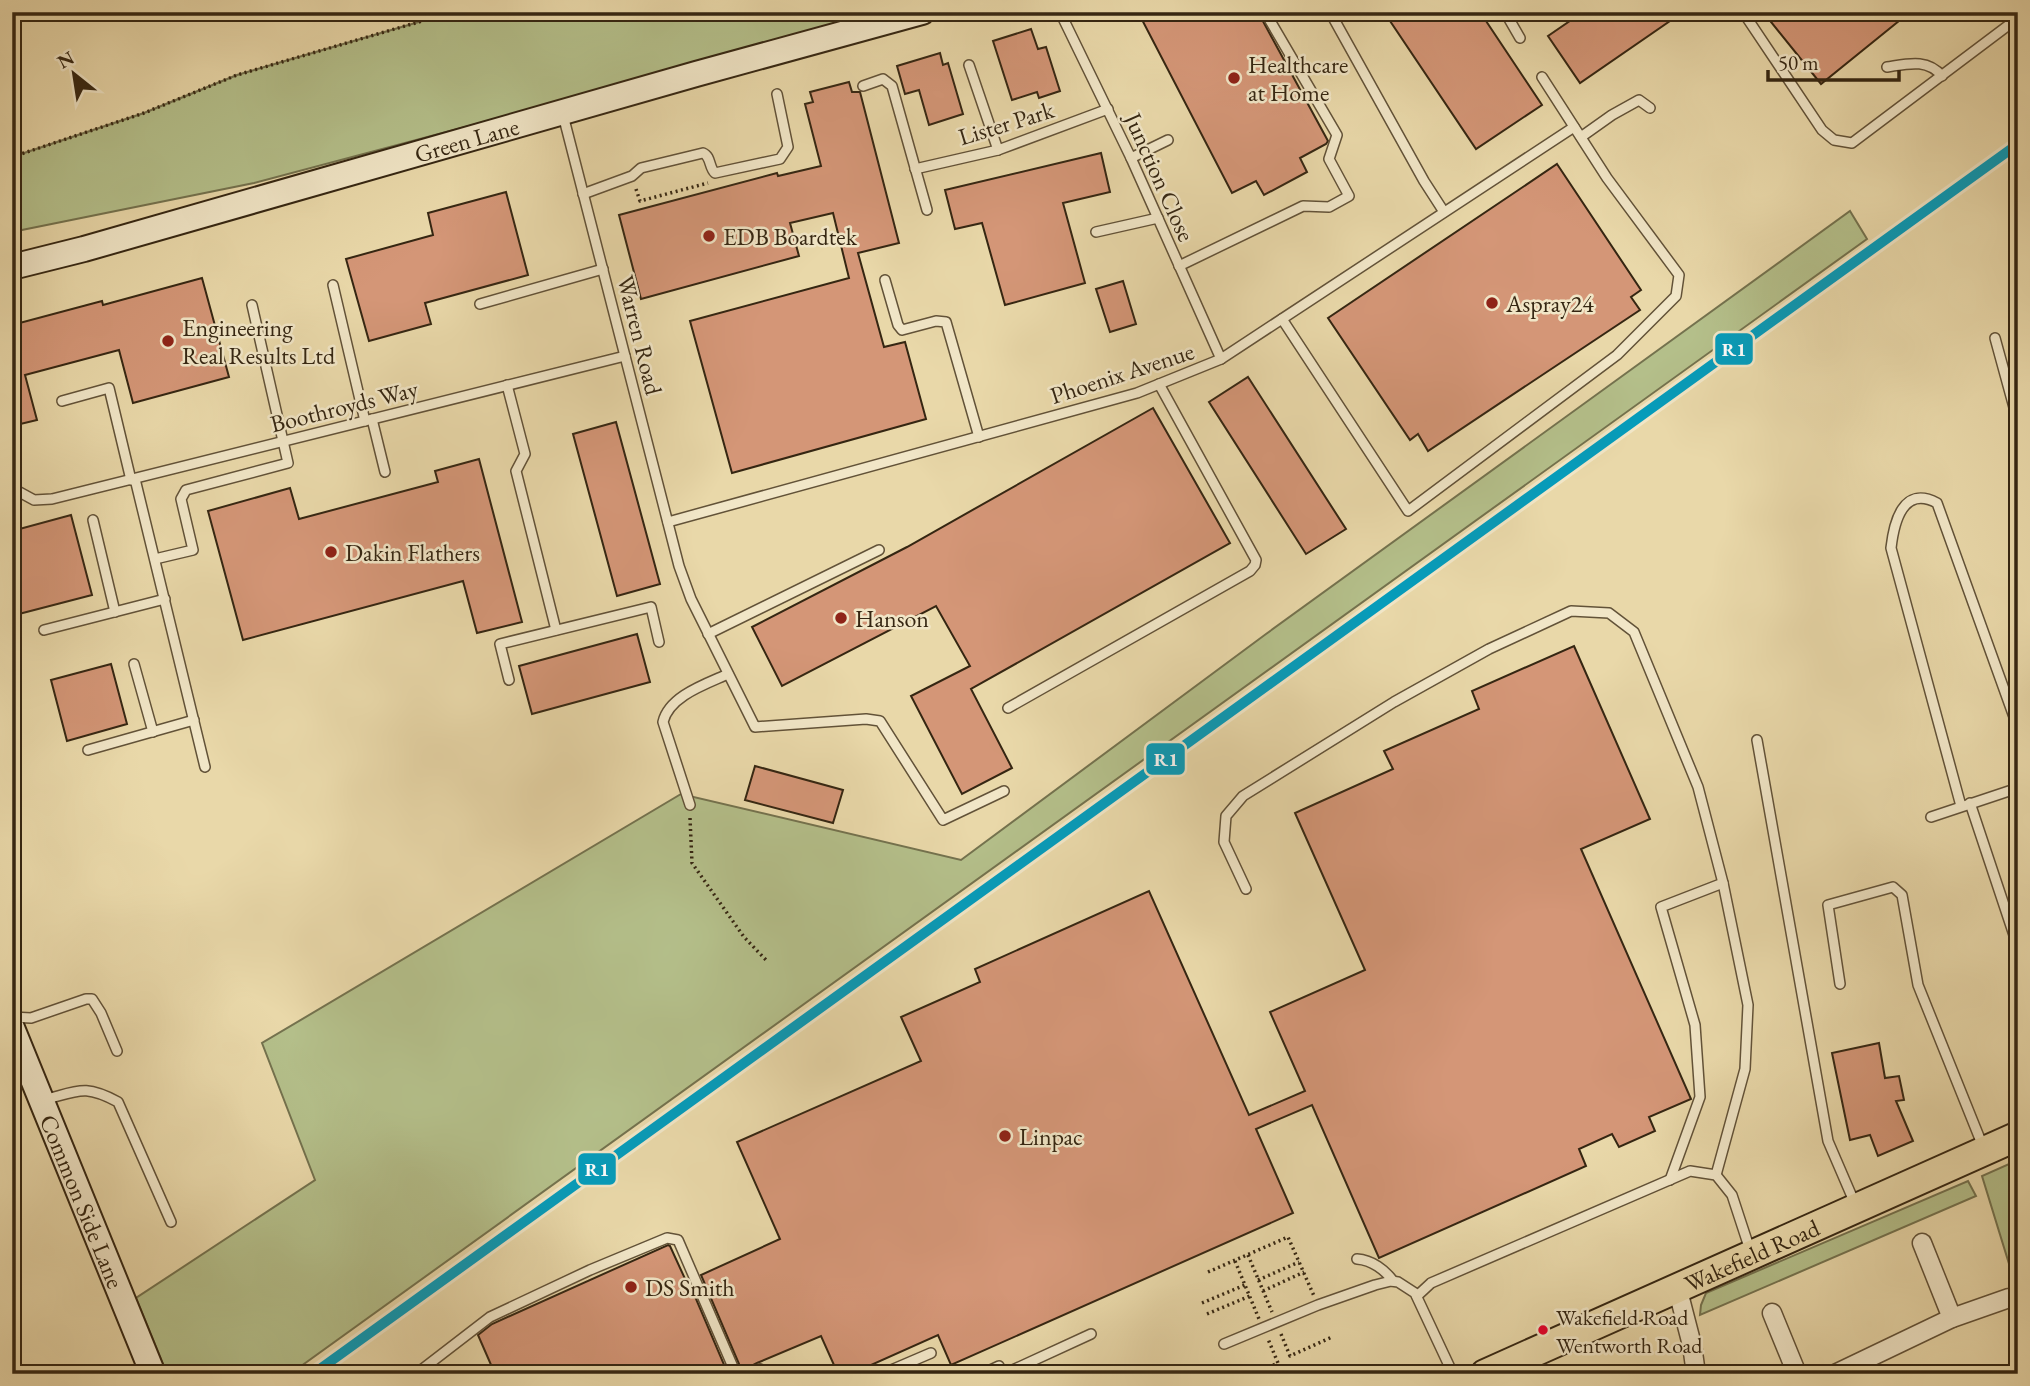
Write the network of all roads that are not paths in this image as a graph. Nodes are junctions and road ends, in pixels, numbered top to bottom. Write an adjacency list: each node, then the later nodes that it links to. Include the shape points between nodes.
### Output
1 (922, 12): 17 (street, Green Lane)
2 (1060, 12): 16 (lane, Junction Close)
3 (1265, 12): 29 (lane, via 1337,135 1329,159 1349,196 1329,207 1303,206)
4 (1330, 12): 26 (lane)
5 (1505, 12): 8 (lane)
6 (1743, 12): 11 (lane, via 1822,130 1834,140 1852,143)
7 (2018, 18): 11 (lane)
8 (1520, 38)
9 (970, 65): 21 (lane)
10 (1886, 67): 11 (lane, via 1913,63 1935,67)
11 (1942, 76)
12 (1542, 77): 18 (lane)
13 (863, 86): 23 (lane, via 883,79 892,86)
14 (777, 94): 24 (lane, via 788,147 780,159 715,173 703,153 641,168 632,176)
15 (1650, 108): 19 (lane, via 1639,100)
16 (1108, 109): 21 (lane, Lister Park); 22 (lane, Junction Close)
17 (562, 113): 24 (lane, Warren Road); 30 (street, Green Lane)
18 (1574, 127): 19 (lane); 26 (lane, Phoenix Avenue)
19 (1581, 138): 36 (lane, via 1679,275 1676,296 1617,355 1408,511)
20 (1168, 140): 22 (lane)
21 (998, 150): 23 (lane, Lister Park)
22 (1131, 158): 27 (lane, Junction Close)
23 (915, 169): 25 (lane)
24 (583, 194): 31 (lane, Warren Road)
25 (928, 209)
26 (1444, 212): 36 (lane, Phoenix Avenue)
27 (1158, 218): 28 (lane); 29 (lane, Junction Close)
28 (1096, 232)
29 (1179, 266): 39 (lane, Junction Close)
30 (12, 267)
31 (603, 270): 34 (lane); 38 (lane, Warren Road)
32 (885, 280): 45 (lane, via 902,330 946,322)
33 (333, 285): 43 (lane)
34 (480, 304)
35 (252, 305): 46 (lane)
36 (1282, 319): 39 (lane, Phoenix Avenue)
37 (1995, 338): 44 (lane)
38 (625, 356): 41 (lane, Boothroyds Way); 51 (lane, Warren Road)
39 (1221, 359): 40 (lane, Phoenix Avenue)
40 (1159, 384): 45 (lane, Phoenix Avenue); 63 (lane, via 1255,565)
41 (507, 385): 43 (lane, Boothroyds Way); 57 (lane, via 525,454 516,471)
42 (62, 401): 48 (lane, via 109,388)
43 (368, 420): 46 (lane, Boothroyds Way); 47 (lane)
44 (2018, 422)
45 (979, 437): 51 (lane, Phoenix Avenue)
46 (284, 441): 48 (lane, Boothroyds Way); 53 (lane, via 288,463 186,490 181,499 193,550)
47 (384, 472)
48 (133, 479): 49 (lane, Boothroyds Way, via 44,501); 53 (lane)
49 (12, 488)
50 (93, 520): 55 (lane)
51 (668, 522): 58 (lane, Warren Road, via 679,566)
52 (879, 550): 58 (lane)
53 (155, 559): 54 (lane)
54 (164, 599): 55 (lane); 64 (lane)
55 (115, 612): 56 (lane)
56 (44, 630)
57 (556, 630): 59 (lane, via 651,607); 62 (lane, via 500,644)
58 (708, 634): 61 (lane, Warren Road)
59 (659, 642)
60 (134, 664): 66 (lane)
61 (728, 674): 71 (lane, Warren Road, via 755,727 880,721 943,820); 73 (lane, via 697,688 665,714 663,722)
62 (509, 680)
63 (1009, 708)
64 (194, 720): 66 (lane); 69 (lane)
65 (2018, 728): 72 (lane, via 1937,503 1915,498 1898,517 1891,548)
66 (153, 732): 68 (lane)
67 (1757, 740): 87 (lane, via 1828,1141)
68 (88, 750)
69 (205, 768)
70 (2018, 788): 72 (lane)
71 (1004, 791)
72 (1966, 804): 74 (lane); 77 (lane)
73 (690, 805)
74 (1931, 817)
75 (1723, 883): 76 (lane, via 1698,787 1634,632 1609,613 1572,611 1417,689 1243,796 1226,816 1224,842); 85 (lane, via 1748,1005 1745,1069); 86 (lane, via 1661,907 1695,1025 1700,1097)
76 (1246, 889)
77 (2018, 947)
78 (1840, 984): 84 (lane, via 1828,905 1893,887 1902,895 1918,985)
79 (12, 1017): 81 (lane, via 31,1017 92,999)
80 (12, 1028): 82 (street, Common Side Lane)
81 (117, 1051)
82 (42, 1100): 88 (lane, via 85,1089 117,1102); 101 (street, Common Side Lane)
83 (2018, 1136): 84 (main road, Wakefield Road)
84 (1984, 1150): 87 (main road, Wakefield Road)
85 (1716, 1175): 86 (lane, via 1690,1171); 90 (lane, via 1732,1195)
86 (1670, 1180): 94 (lane, via 1431,1283)
87 (1856, 1207): 90 (main road, Wakefield Road)
88 (171, 1222)
89 (1922, 1243): 97 (street)
90 (1751, 1254): 93 (main road, Wakefield Road)
91 (1357, 1259): 92 (lane, via 1381,1269)
92 (1393, 1281): 94 (lane); 99 (lane, via 1318,1305)
93 (1678, 1287): 108 (main road, Wakefield Road); 109 (street)
94 (1417, 1296): 107 (lane)
95 (2009, 1298): 97 (street)
96 (1772, 1313): 110 (street)
97 (1952, 1318): 111 (street)
98 (1091, 1334): 106 (lane)
99 (1224, 1345)
100 (931, 1353): 104 (lane)
101 (153, 1374)
102 (416, 1374): 103 (lane, via 489,1317 667,1238 678,1240)
103 (736, 1374)
104 (882, 1374)
105 (982, 1374): 106 (lane, via 999,1366)
106 (1003, 1374)
107 (1453, 1374)
108 (1485, 1374)
109 (1696, 1374)
110 (1797, 1374)
111 (1835, 1374)

